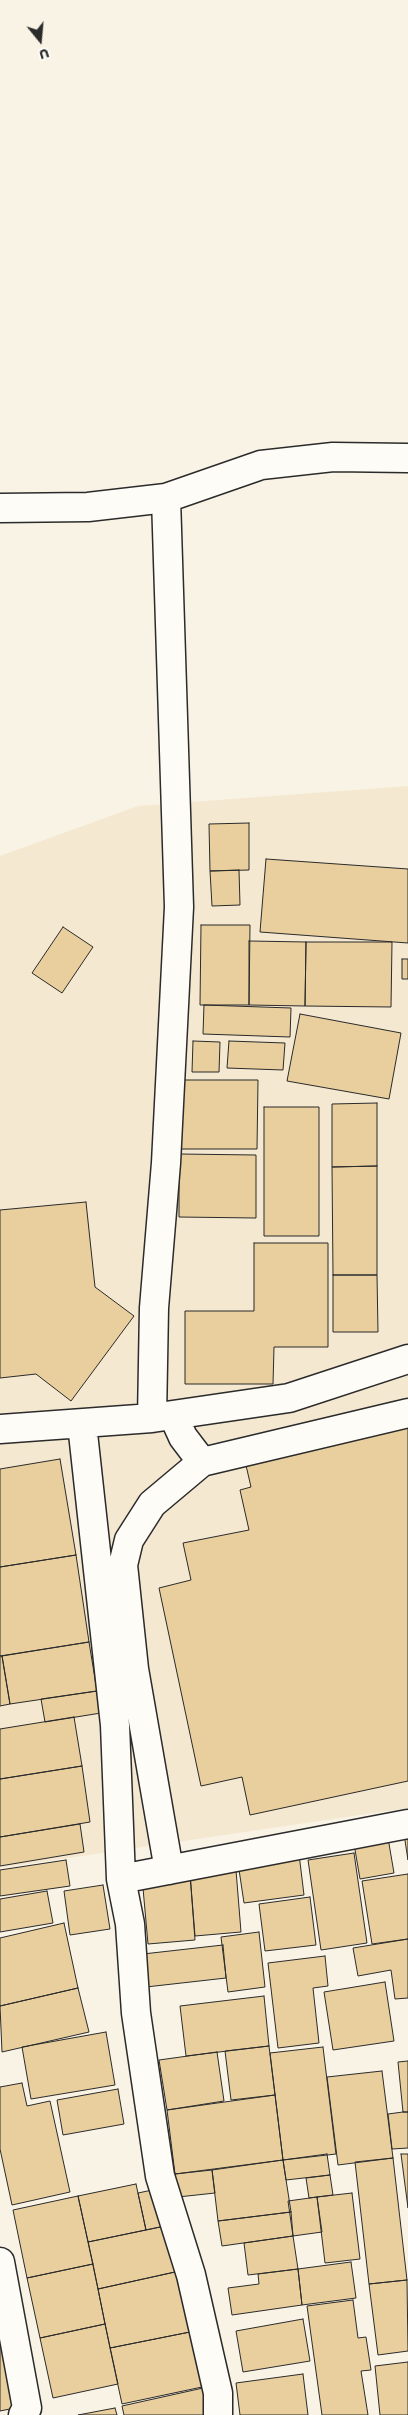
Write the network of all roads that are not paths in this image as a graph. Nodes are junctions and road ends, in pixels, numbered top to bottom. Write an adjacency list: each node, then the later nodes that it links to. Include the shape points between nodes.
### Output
1 (408, 458): 2 (street, via 333,457 261,465)
2 (166, 498): 3 (street, via 88,507); 6 (street, via 179,907 166,1163 154,1308)
3 (0, 508)
4 (408, 1359): 6 (street, via 289,1398)
5 (408, 1413): 9 (street)
6 (162, 1416): 7 (street); 9 (street)
7 (82, 1424): 8 (street); 12 (street, via 115,1725)
8 (0, 1429)
9 (202, 1462): 11 (street, via 152,1504 129,1540 123,1565 134,1669)
10 (408, 1824): 11 (street)
11 (168, 1870): 12 (street)
12 (122, 1879): 15 (street, via 130,1924 136,2013 160,2176 190,2275 218,2393)
13 (0, 2262): 14 (street, via 27,2408)
14 (23, 2415)
15 (218, 2415)

